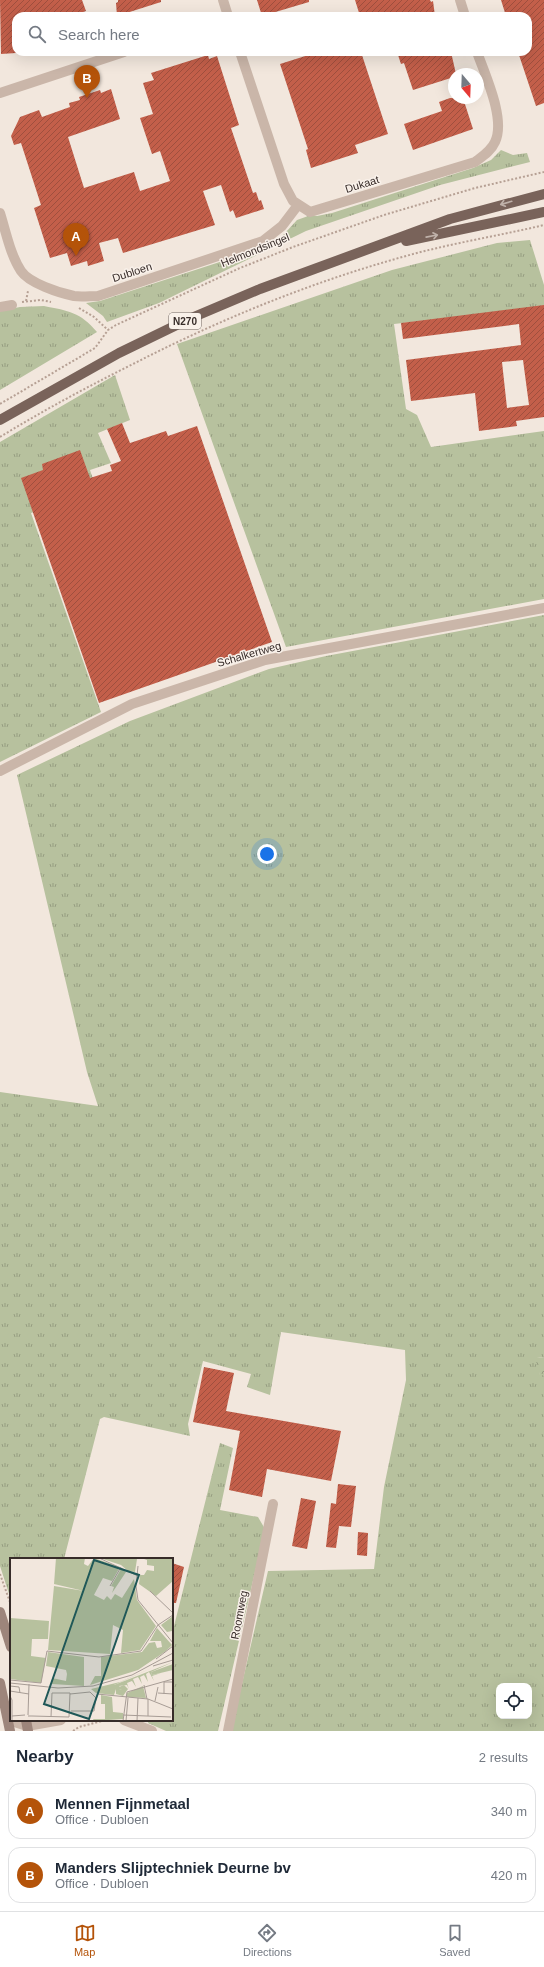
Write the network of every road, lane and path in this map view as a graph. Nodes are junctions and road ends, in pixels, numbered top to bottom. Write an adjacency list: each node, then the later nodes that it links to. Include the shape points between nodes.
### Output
1 (223, 0): 3 (street)
2 (460, 0): 4 (street)
3 (227, 12)
4 (464, 12)
5 (112, 56): 8 (street)
6 (241, 56): 11 (street, via 284,184)
7 (478, 56): 11 (street, Dukaat, via 499,123 496,142 487,153 475,162 310,212)
8 (0, 92)
9 (544, 172): 20 (path, Helmondsingel, via 476,188 384,215 293,247 240,268)
10 (544, 194): 15 (main road, N270, one-way to 15, via 450,219)
11 (298, 205): 13 (street, Dubloen, via 282,226 263,241 98,296 74,296 35,283 28,278 14,257)
12 (544, 212): 15 (main road, N270, one-way to 12)
13 (0, 213)
14 (544, 225): 23 (path, via 417,253 341,276 266,303 183,339 48,408)
15 (380, 246): 22 (main road, N270, via 260,288 189,319 81,373)
16 (52, 302): 17 (path, via 41,300)
17 (12, 305): 19 (street)
18 (72, 306): 20 (path, via 94,317)
19 (0, 307)
20 (108, 330): 21 (path, Helmondsingel, via 95,348)
21 (0, 404)
22 (0, 420)
23 (0, 437)
24 (544, 608): 25 (street, Schalkertweg, via 265,660 132,704)
25 (0, 771)
26 (273, 1504): 41 (street, Roomweg)
27 (0, 1574): 28 (path)
28 (10, 1602)
29 (0, 1612): 30 (main road)
30 (10, 1644)
31 (0, 1683): 32 (main road)
32 (9, 1719): 38 (main road)
33 (14, 1721): 37 (street)
34 (55, 1721): 37 (street)
35 (102, 1721): 39 (path)
36 (127, 1721): 40 (street)
37 (27, 1726)
38 (10, 1731)
39 (73, 1731)
40 (152, 1731)
41 (228, 1731)

